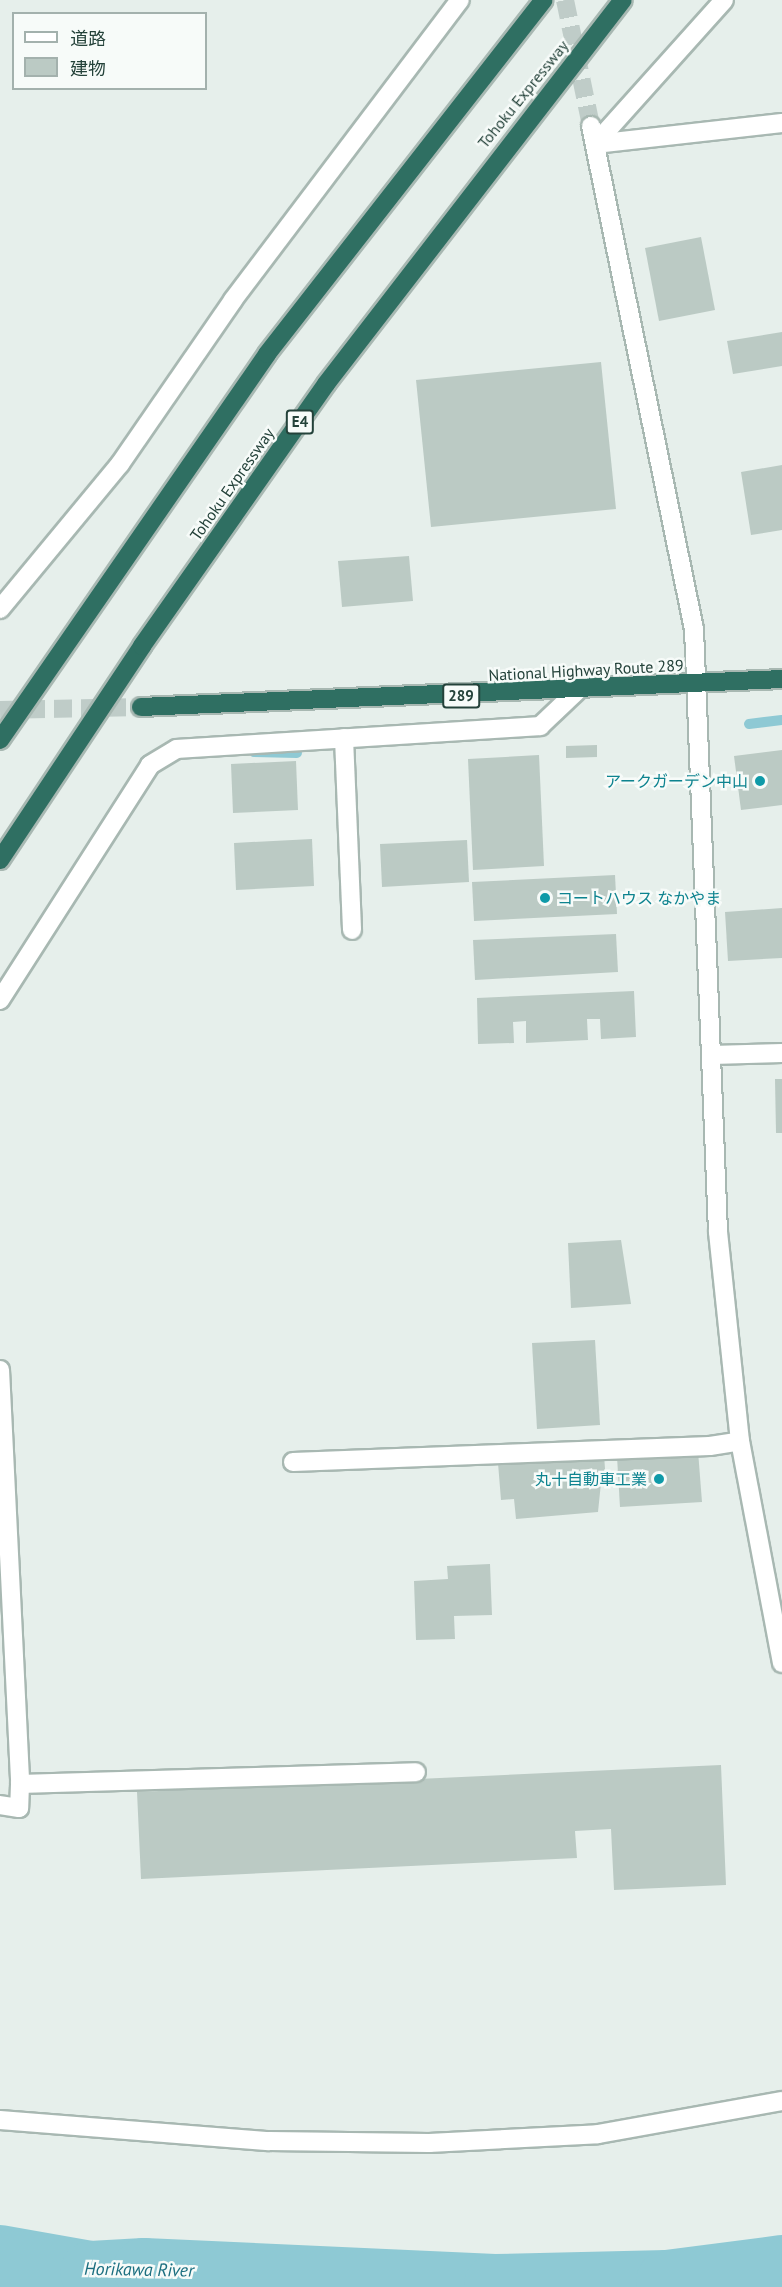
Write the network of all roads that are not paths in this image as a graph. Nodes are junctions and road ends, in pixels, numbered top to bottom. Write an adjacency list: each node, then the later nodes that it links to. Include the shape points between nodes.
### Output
1 (460, 0): 8 (street, via 233,300 120,464)
2 (544, 0): 14 (highway, via 267,354)
3 (623, 0): 15 (highway, Tohoku Expressway / E4, via 326,384 141,646)
4 (724, 0): 7 (street)
5 (782, 123): 7 (street)
6 (591, 126): 7 (street)
7 (595, 144): 10 (street, via 694,629)
8 (0, 609)
9 (782, 679): 10 (highway, National Highway Route 289 / 289)
10 (698, 683): 11 (highway, National Highway Route 289 / 289); 19 (street)
11 (577, 692): 12 (highway, National Highway Route 289 / 289); 13 (street, via 540,726)
12 (141, 707)
13 (344, 738): 16 (street); 17 (street, via 177,748 150,765)
14 (0, 740)
15 (0, 860)
16 (352, 930)
17 (0, 1000)
18 (782, 1053): 19 (street)
19 (712, 1055): 21 (street, via 718,1232)
20 (0, 1370): 25 (street)
21 (740, 1441): 22 (street, via 710,1446); 23 (street)
22 (293, 1462)
23 (782, 1663)
24 (416, 1772): 25 (street)
25 (20, 1784): 26 (street, via 19,1808)
26 (0, 1806)
27 (782, 2101): 28 (street, via 598,2134 429,2143 269,2141)
28 (0, 2120)

